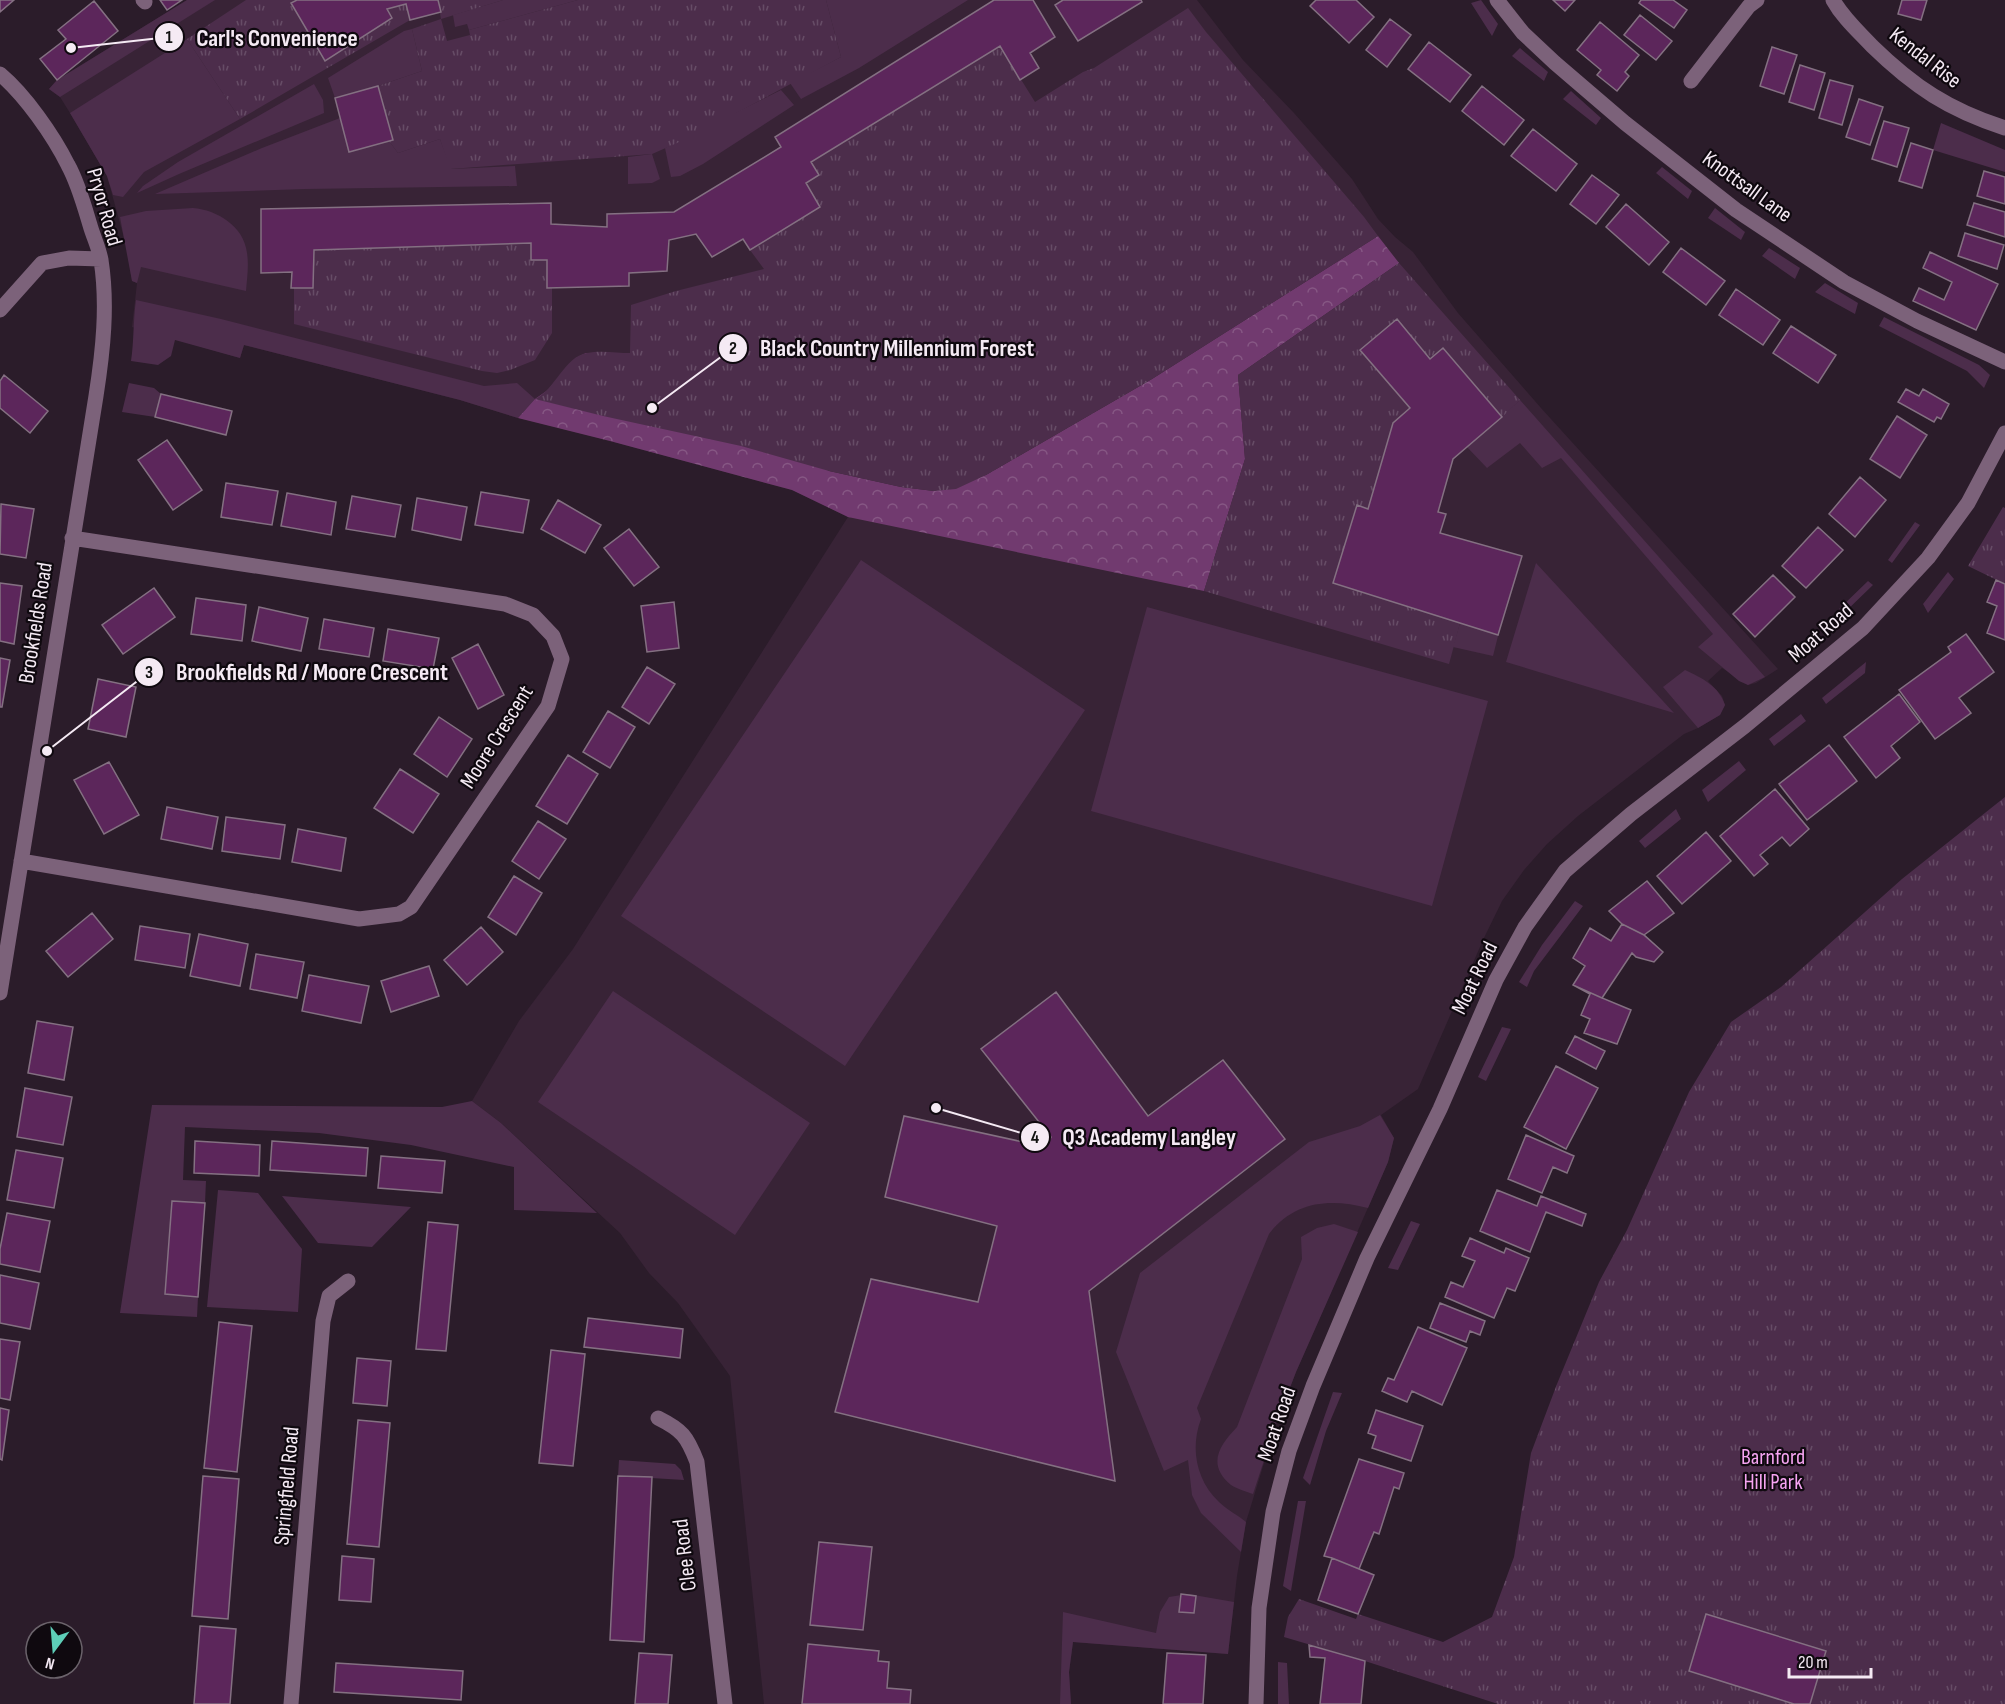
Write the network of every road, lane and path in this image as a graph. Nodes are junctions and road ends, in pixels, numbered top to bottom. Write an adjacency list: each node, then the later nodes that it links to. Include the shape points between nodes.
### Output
1 (1497, 0): 9 (street, Knottsall Lane, via 1523,33 1555,63 1736,210 1844,282)
2 (1757, 0): 5 (street)
3 (1833, 0): 6 (street, Kendal Rise, via 1856,30 1911,80 1953,108)
4 (0, 74): 7 (street, Pryor Road, via 33,110 68,165)
5 (1691, 81)
6 (2005, 128)
7 (101, 259): 8 (street, Pryor Road, via 69,258 42,263); 11 (street, Brookfields Road, via 105,302 101,366)
8 (0, 310)
9 (2005, 362)
10 (2005, 433): 19 (street, Moat Road, via 1968,503 1928,558 1863,628 1564,871 1525,927 1496,980 1440,1109 1367,1258 1289,1451 1273,1512 1259,1608)
11 (72, 538): 12 (street, Brookfields Road); 12 (street, Moore Crescent, via 505,604 533,615 553,636 562,659 548,706 411,907 399,914 359,919)
12 (21, 861): 13 (street, Brookfields Road)
13 (7, 906): 14 (street, Brookfields Road)
14 (0, 993)
15 (348, 1281): 17 (street, Springfield Road, via 329,1296 323,1321)
16 (658, 1418): 18 (street, Clee Road, via 679,1429 697,1462)
17 (291, 1704)
18 (724, 1704)
19 (1256, 1704)

